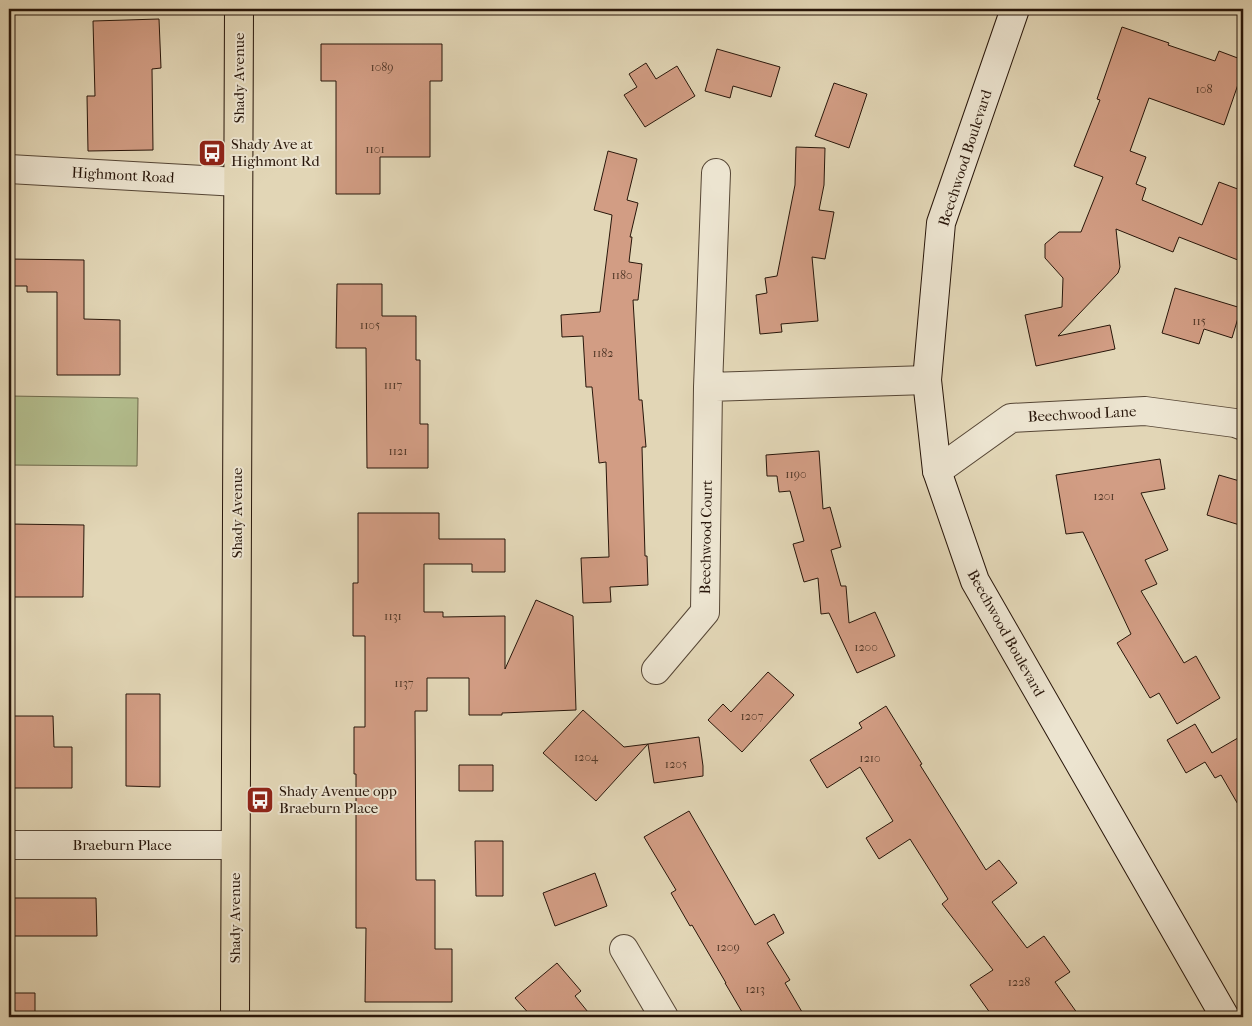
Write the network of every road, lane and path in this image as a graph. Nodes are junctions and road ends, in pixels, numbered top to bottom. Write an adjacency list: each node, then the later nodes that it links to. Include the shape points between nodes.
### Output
1 (239, 9): 5 (main road, Shady Avenue)
2 (1015, 9): 6 (street, Beechwood Boulevard, via 941,224)
3 (9, 168): 5 (street, Highmont Road)
4 (716, 173): 7 (street, Beechwood Court)
5 (238, 182): 12 (main road, Shady Avenue)
6 (927, 380): 7 (street); 9 (street, Beechwood Boulevard)
7 (708, 386): 10 (street, Beechwood Court, via 705,612)
8 (1243, 426): 9 (street, Beechwood Lane, via 1145,410 1011,418)
9 (937, 471): 16 (street, Beechwood Boulevard, via 975,581)
10 (656, 670)
11 (9, 845): 12 (street, Braeburn Place)
12 (236, 845): 14 (main road, Shady Avenue)
13 (624, 949): 15 (street)
14 (235, 1017)
15 (664, 1017)
16 (1225, 1017)

